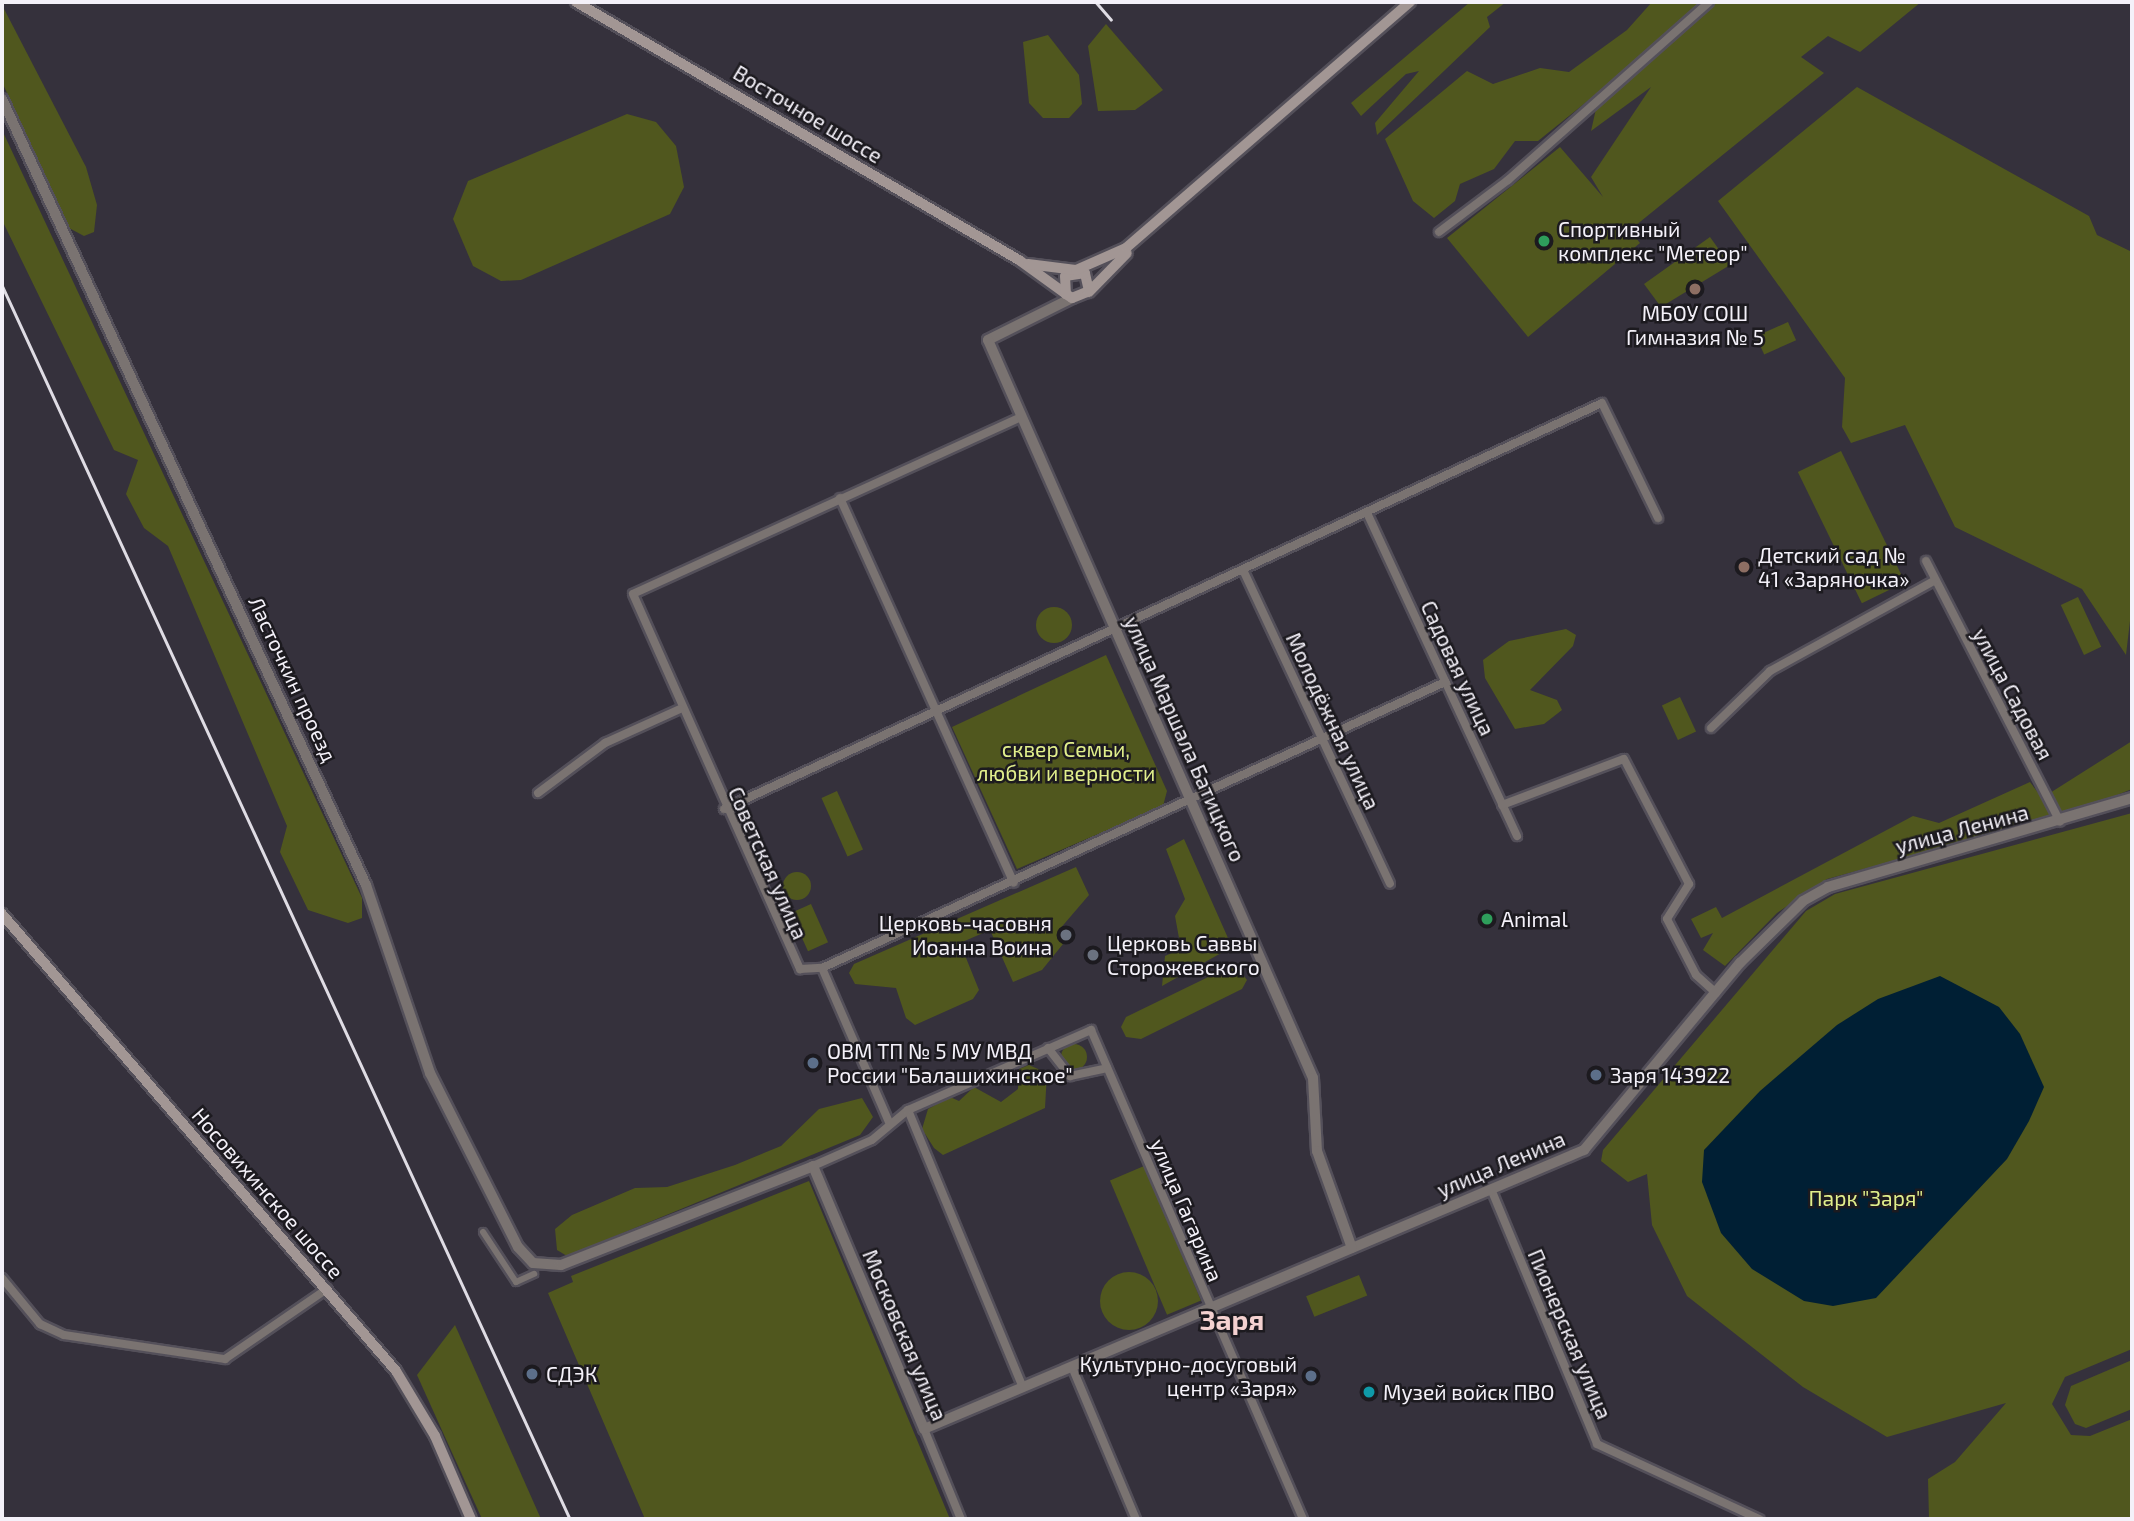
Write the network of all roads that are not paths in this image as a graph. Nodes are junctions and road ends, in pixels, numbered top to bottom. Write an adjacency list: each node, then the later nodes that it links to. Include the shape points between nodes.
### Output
1 (576, 2): 7 (main road, Восточное шоссе)
2 (1410, 2): 5 (main road)
3 (1709, 2): 6 (street, via 1508,180)
4 (2, 99): 40 (street, Ласточкин проезд, via 366,885 438,1090 518,1247 533,1263 567,1263)
5 (1147, 232): 8 (main road, via 1104,261); 10 (main road)
6 (1439, 232)
7 (1019, 260): 8 (main road, Восточное шоссе); 9 (main road, Восточное шоссе)
8 (1076, 270): 9 (main road, via 1065,276); 10 (main road, via 1089,279)
9 (1069, 296): 10 (main road); 11 (street, улица Маршала Батицкого, via 988,340)
10 (1085, 296)
11 (1021, 417): 12 (street); 18 (street, улица Маршала Батицкого)
12 (840, 498): 20 (street, Советская улица, via 633,594); 21 (street)
13 (1368, 515): 14 (street, via 1602,403); 16 (street); 19 (street, Садовая улица)
14 (1658, 518)
15 (1926, 561): 17 (street, улица Садовая)
16 (1244, 572): 18 (street); 23 (street, Молодёжная улица)
17 (1934, 581): 22 (street, via 1770,671); 29 (street, улица Садовая)
18 (1116, 631): 21 (street); 26 (street, улица Маршала Батицкого)
19 (1445, 681): 23 (street); 27 (street, Садовая улица)
20 (680, 709): 24 (street, via 605,743); 28 (street, Советская улица)
21 (937, 713): 28 (street); 31 (street)
22 (1712, 728)
23 (1324, 741): 26 (street); 32 (street, Молодёжная улица)
24 (538, 793)
25 (2132, 798): 29 (street, улица Ленина)
26 (1192, 802): 31 (street); 43 (street, улица Маршала Батицкого, via 1313,1078 1317,1151)
27 (1503, 805): 30 (street, Садовая улица); 35 (street, via 1624,759 1689,884 1667,919 1696,975)
28 (724, 809): 34 (street, Советская улица, via 791,958 800,969)
29 (2060, 822): 35 (street, улица Ленина, via 1828,887 1768,933)
30 (1517, 836)
31 (1014, 883): 34 (street)
32 (1390, 884)
33 (2, 914): 46 (main road, Носовихинское шоссе)
34 (822, 968): 39 (street)
35 (1716, 993): 41 (street, улица Ленина, via 1596,1140)
36 (1048, 1048): 37 (street, via 1070,1076); 37 (street, улица Гагарина, via 1091,1030); 38 (street)
37 (1107, 1068): 47 (street, улица Гагарина)
38 (908, 1110): 39 (street); 49 (street)
39 (889, 1122): 40 (street, via 872,1140)
40 (813, 1166): 50 (street, Московская улица)
41 (1491, 1189): 43 (street, улица Ленина); 55 (street, Пионерская улица, via 1598,1444)
42 (483, 1232): 44 (street, via 516,1282)
43 (1352, 1248): 47 (street, улица Ленина)
44 (534, 1275)
45 (2, 1278): 46 (street, via 40,1324 64,1335 225,1359)
46 (327, 1289): 51 (main road, Носовихинское шоссе, via 409,1390)
47 (1210, 1308): 48 (street, улица Ленина); 54 (street, улица Гагарина)
48 (1072, 1367): 49 (street, улица Ленина); 53 (street)
49 (1023, 1387): 50 (street, улица Ленина)
50 (924, 1429): 52 (street, Московская улица)
51 (471, 1519)
52 (961, 1519)
53 (1136, 1519)
54 (1303, 1519)
55 (1759, 1519)

